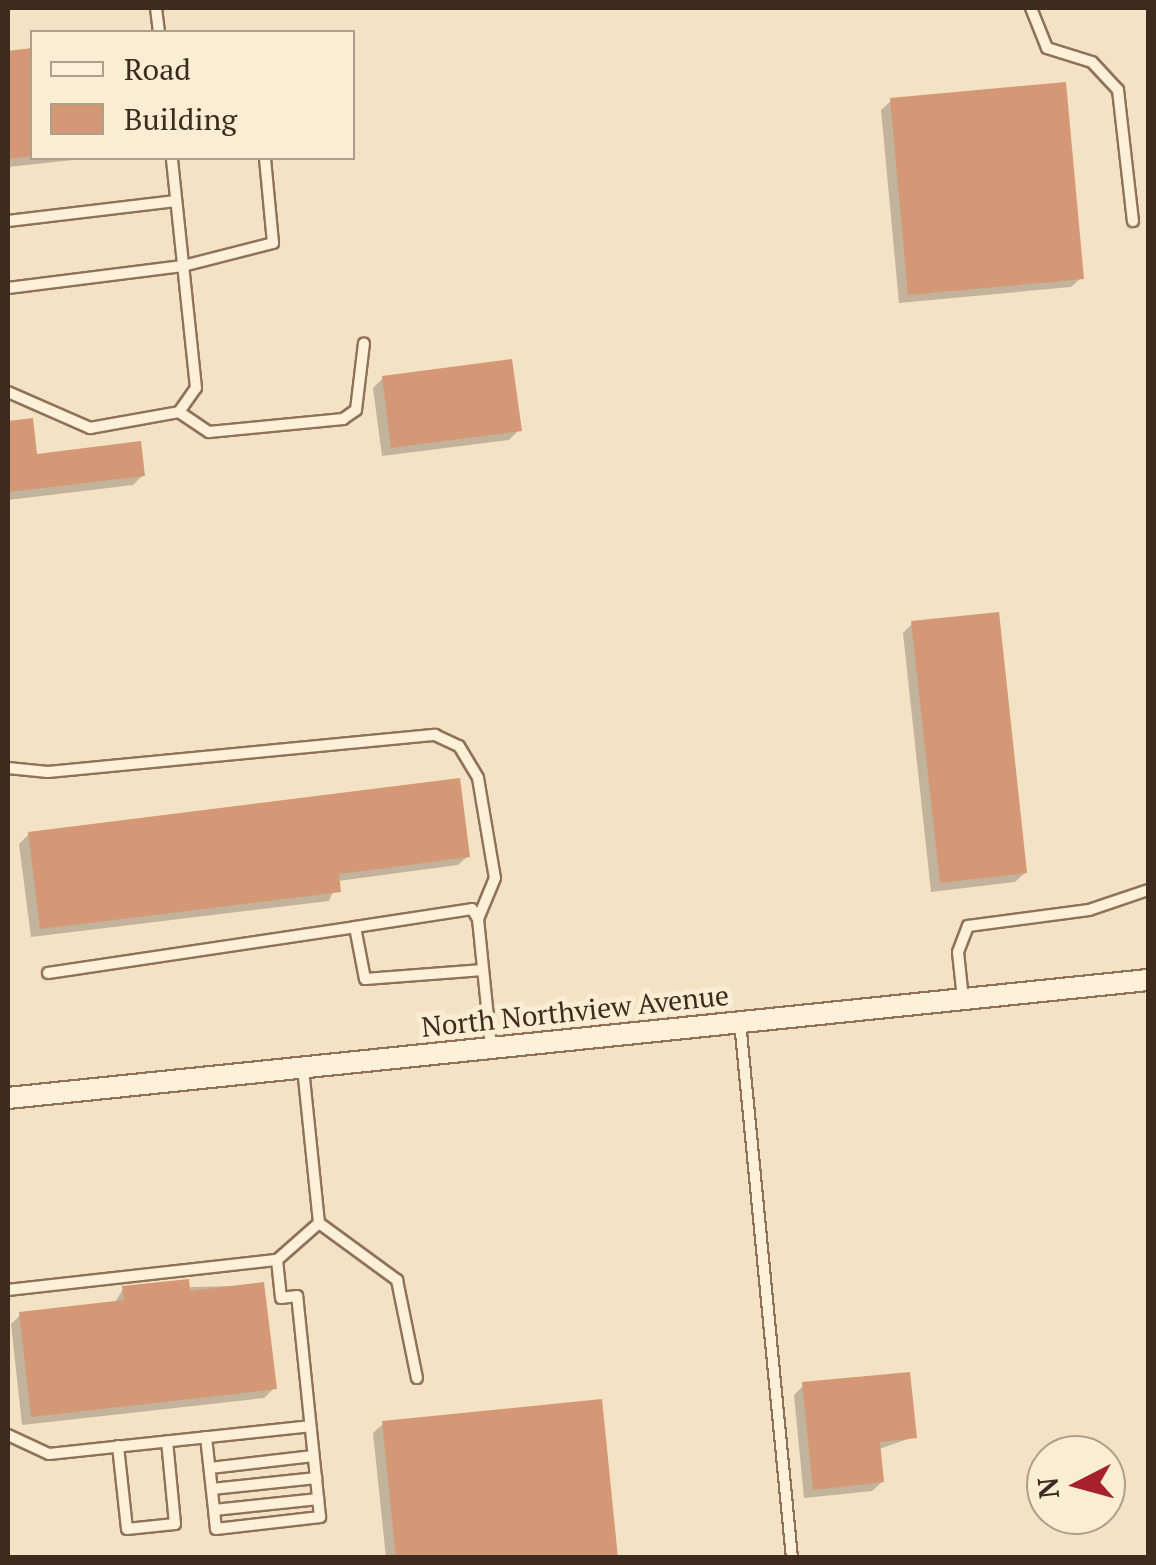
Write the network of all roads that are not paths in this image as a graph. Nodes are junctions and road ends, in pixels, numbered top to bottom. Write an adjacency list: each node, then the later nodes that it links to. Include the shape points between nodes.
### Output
1 (1031, 8): 6 (lane, via 1047,48 1092,62 1118,90)
2 (172, 160): 4 (lane)
3 (266, 160): 7 (lane, via 273,243)
4 (176, 201): 5 (lane); 7 (lane)
5 (8, 221)
6 (1134, 221)
7 (183, 266): 8 (lane); 11 (lane, via 196,388)
8 (8, 288)
9 (364, 343): 11 (lane, via 356,410 343,419 209,432)
10 (8, 392): 11 (lane, via 90,428)
11 (179, 412)
12 (8, 768): 14 (lane, via 48,772 435,736 459,746 478,778 494,878)
13 (1148, 890): 19 (lane, via 1089,910 968,926 958,952)
14 (478, 919): 15 (lane, via 454,907); 16 (lane)
15 (356, 927): 16 (lane, via 365,979); 17 (lane)
16 (483, 970): 21 (lane)
17 (48, 973)
18 (1148, 980): 19 (street, North Northview Avenue)
19 (963, 999): 20 (street, North Northview Avenue)
20 (740, 1022): 21 (street, North Northview Avenue); 39 (lane)
21 (491, 1047): 22 (street, North Northview Avenue)
22 (303, 1066): 23 (street, North Northview Avenue); 24 (lane)
23 (8, 1098)
24 (318, 1223): 25 (lane); 27 (lane, via 397,1280)
25 (277, 1260): 26 (lane); 28 (lane, via 280,1298 297,1296)
26 (8, 1290)
27 (417, 1378)
28 (310, 1426): 30 (lane); 33 (lane)
29 (8, 1436): 32 (lane, via 50,1454)
30 (206, 1437): 31 (lane); 34 (lane)
31 (167, 1441): 32 (lane); 32 (lane, via 175,1524 127,1530)
32 (118, 1446)
33 (314, 1456): 34 (lane); 35 (lane)
34 (210, 1468): 36 (lane)
35 (316, 1478): 36 (lane); 37 (lane)
36 (212, 1489): 38 (lane)
37 (318, 1499): 38 (lane); 38 (lane, via 320,1518 216,1529)
38 (214, 1510)
39 (792, 1558)

